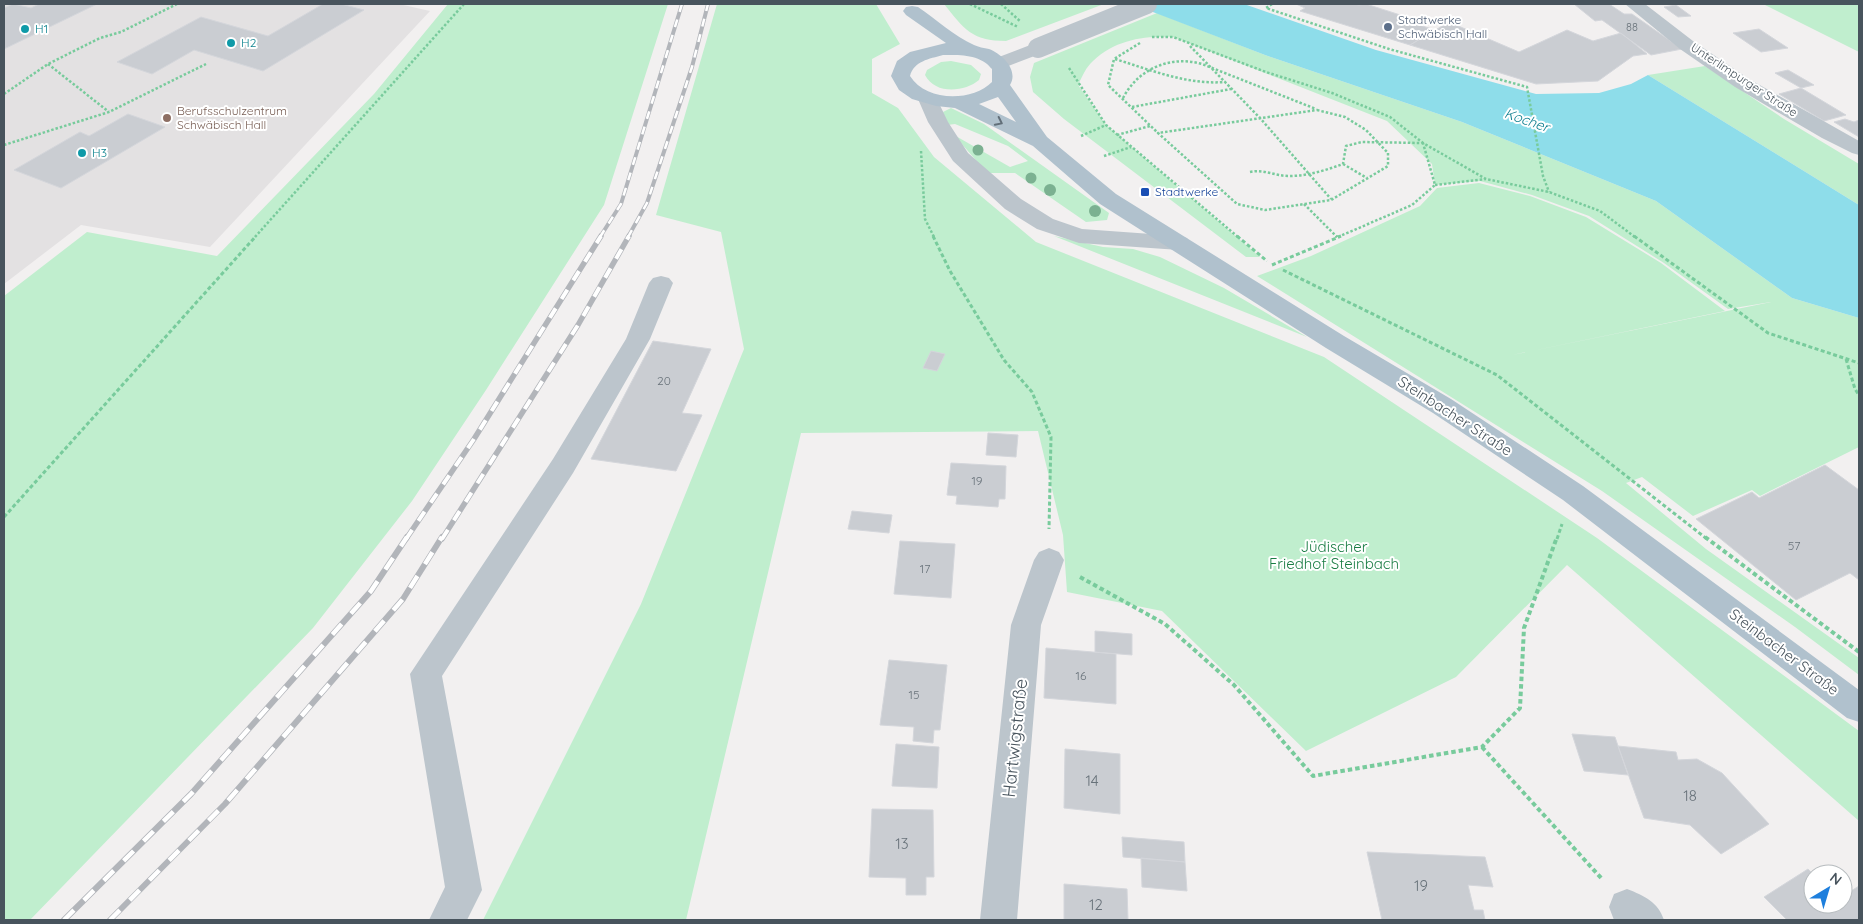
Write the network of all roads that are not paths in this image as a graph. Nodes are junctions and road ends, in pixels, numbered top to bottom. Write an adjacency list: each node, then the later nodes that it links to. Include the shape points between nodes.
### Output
1 (1147, 4): 5 (street, bridge)
2 (1634, 4): 10 (street, Unterlimpurger Straße, via 1716,66)
3 (912, 28): 4 (main road); 4 (main road, via 942,49); 7 (main road, via 900,79 915,94)
4 (968, 50): 5 (main road)
5 (998, 64): 6 (main road, via 1003,72)
6 (1000, 85): 8 (main road, via 985,96); 9 (main road, Steinbacher Straße)
7 (928, 99): 8 (main road); 11 (street, via 960,157 1013,204 1045,224 1079,236)
8 (958, 102): 9 (main road, Steinbacher Straße, one-way to 9)
9 (1040, 142): 11 (main road, Steinbacher Straße, via 1108,199)
10 (1859, 149)
11 (1179, 243): 14 (main road, Steinbacher Straße, via 1442,406 1573,493)
12 (661, 283): 15 (street, via 638,339 563,466 426,674 464,890)
13 (1049, 560): 16 (street, Hartwigstraße, via 1026,625)
14 (1859, 708)
15 (447, 920)
16 (998, 920)

